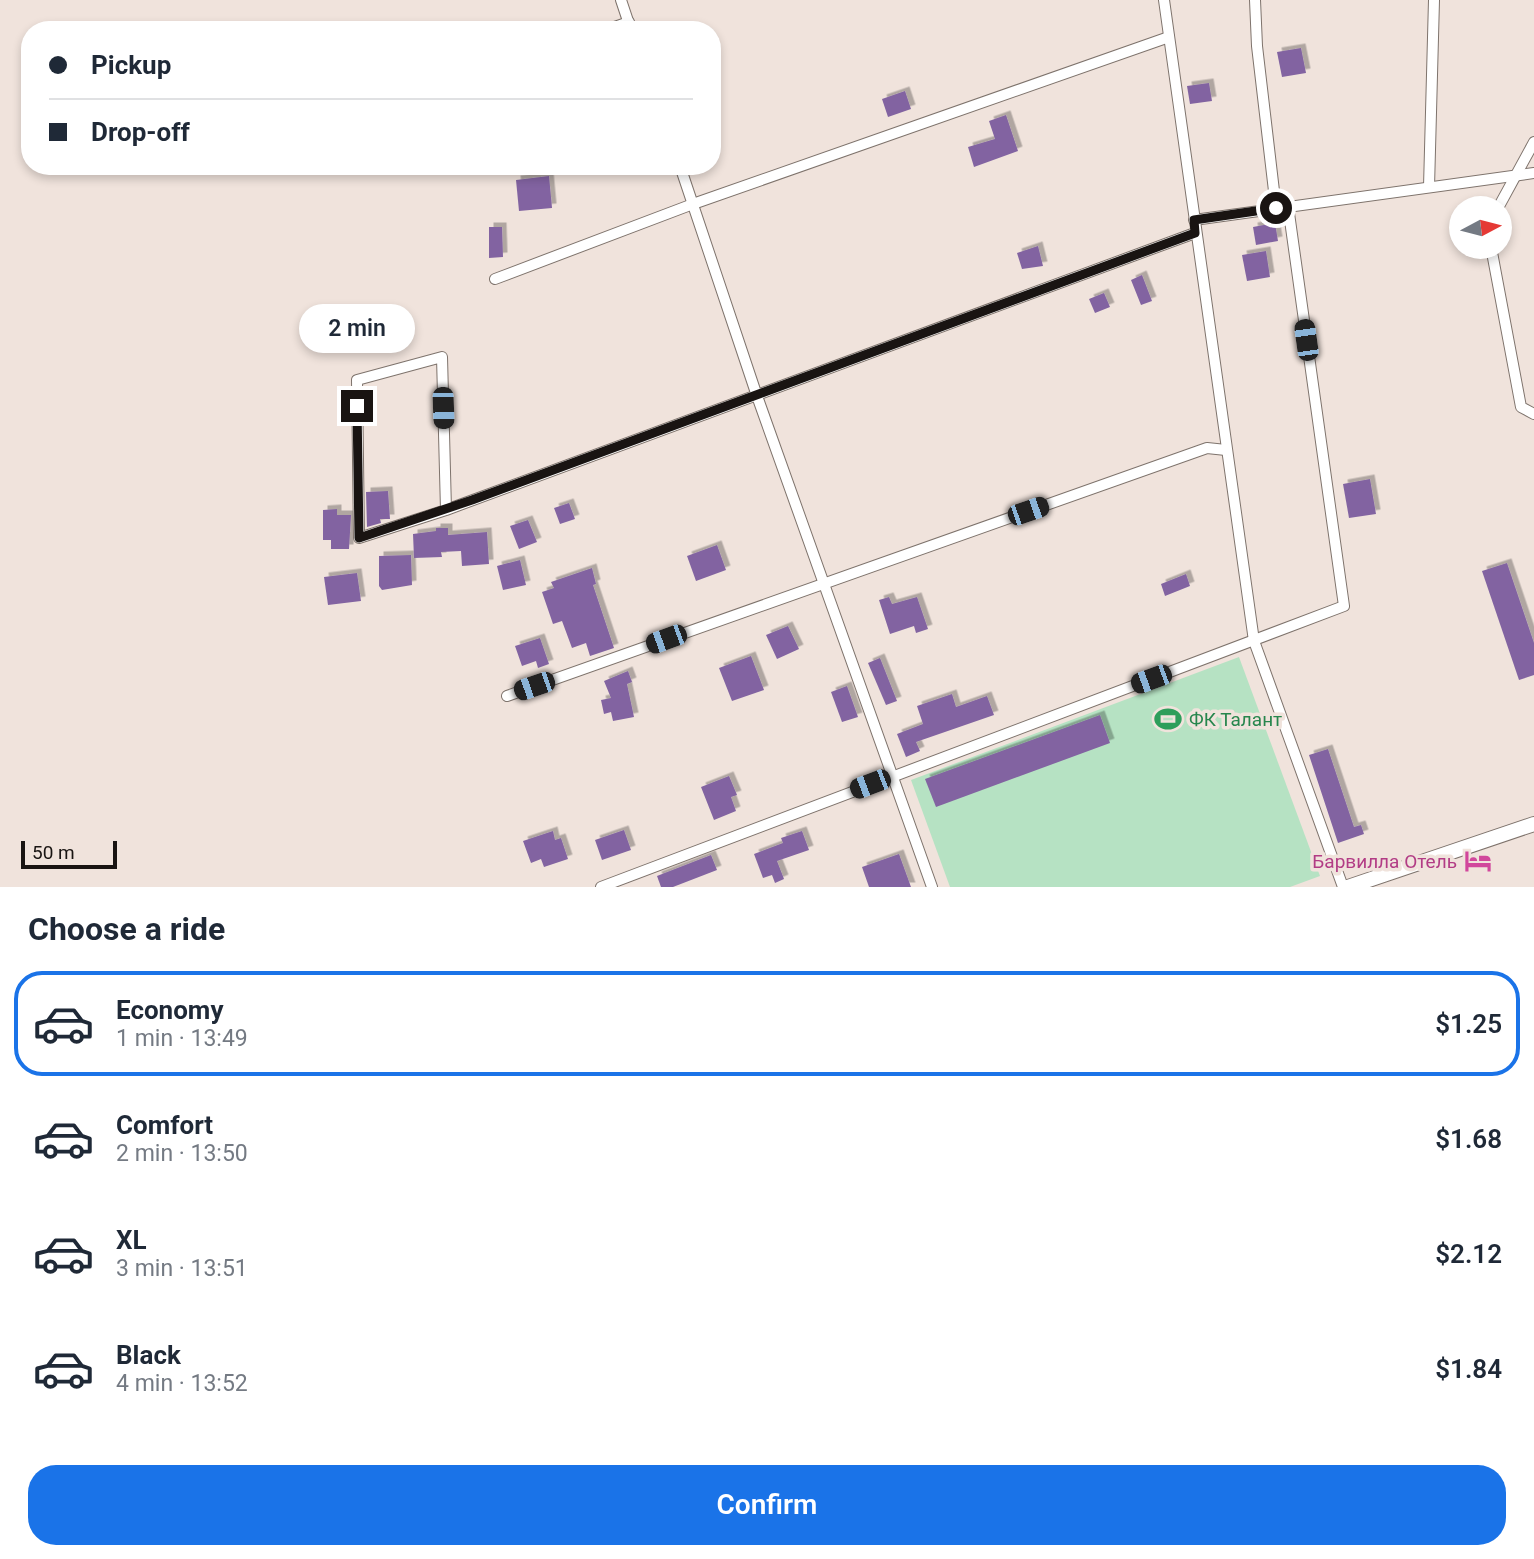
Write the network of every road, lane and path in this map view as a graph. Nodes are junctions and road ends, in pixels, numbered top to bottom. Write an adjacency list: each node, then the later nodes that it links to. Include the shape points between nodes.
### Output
1 (621, 0): 5 (street)
2 (1164, 0): 6 (street)
3 (1255, 0): 14 (street, via 1256,47)
4 (1434, 0): 11 (street)
5 (628, 21)
6 (1169, 37): 13 (street); 15 (street)
7 (1534, 142): 10 (street)
8 (1534, 173): 10 (street)
9 (683, 175): 13 (street)
10 (1515, 175): 11 (street); 12 (street)
11 (1429, 187): 14 (street)
12 (1504, 196)
13 (693, 204): 18 (street); 19 (street)
14 (1282, 207): 15 (street); 24 (street, via 1344,606)
15 (1194, 220): 16 (street)
16 (1195, 233): 19 (street); 21 (street)
17 (1493, 259): 20 (street, via 1521,407)
18 (495, 279)
19 (757, 396): 22 (street); 23 (street)
20 (1534, 414)
21 (1226, 450): 23 (street, via 1207,448); 24 (street)
22 (446, 510): 22 (street, via 359,538 356,380 442,357)
23 (824, 583): 25 (street); 26 (street)
24 (1254, 641): 26 (street); 31 (street)
25 (508, 695)
26 (895, 774): 29 (street); 30 (street)
27 (1534, 824): 28 (main road)
28 (1370, 883): 31 (main road)
29 (601, 887)
30 (932, 887)
31 (1345, 887)

